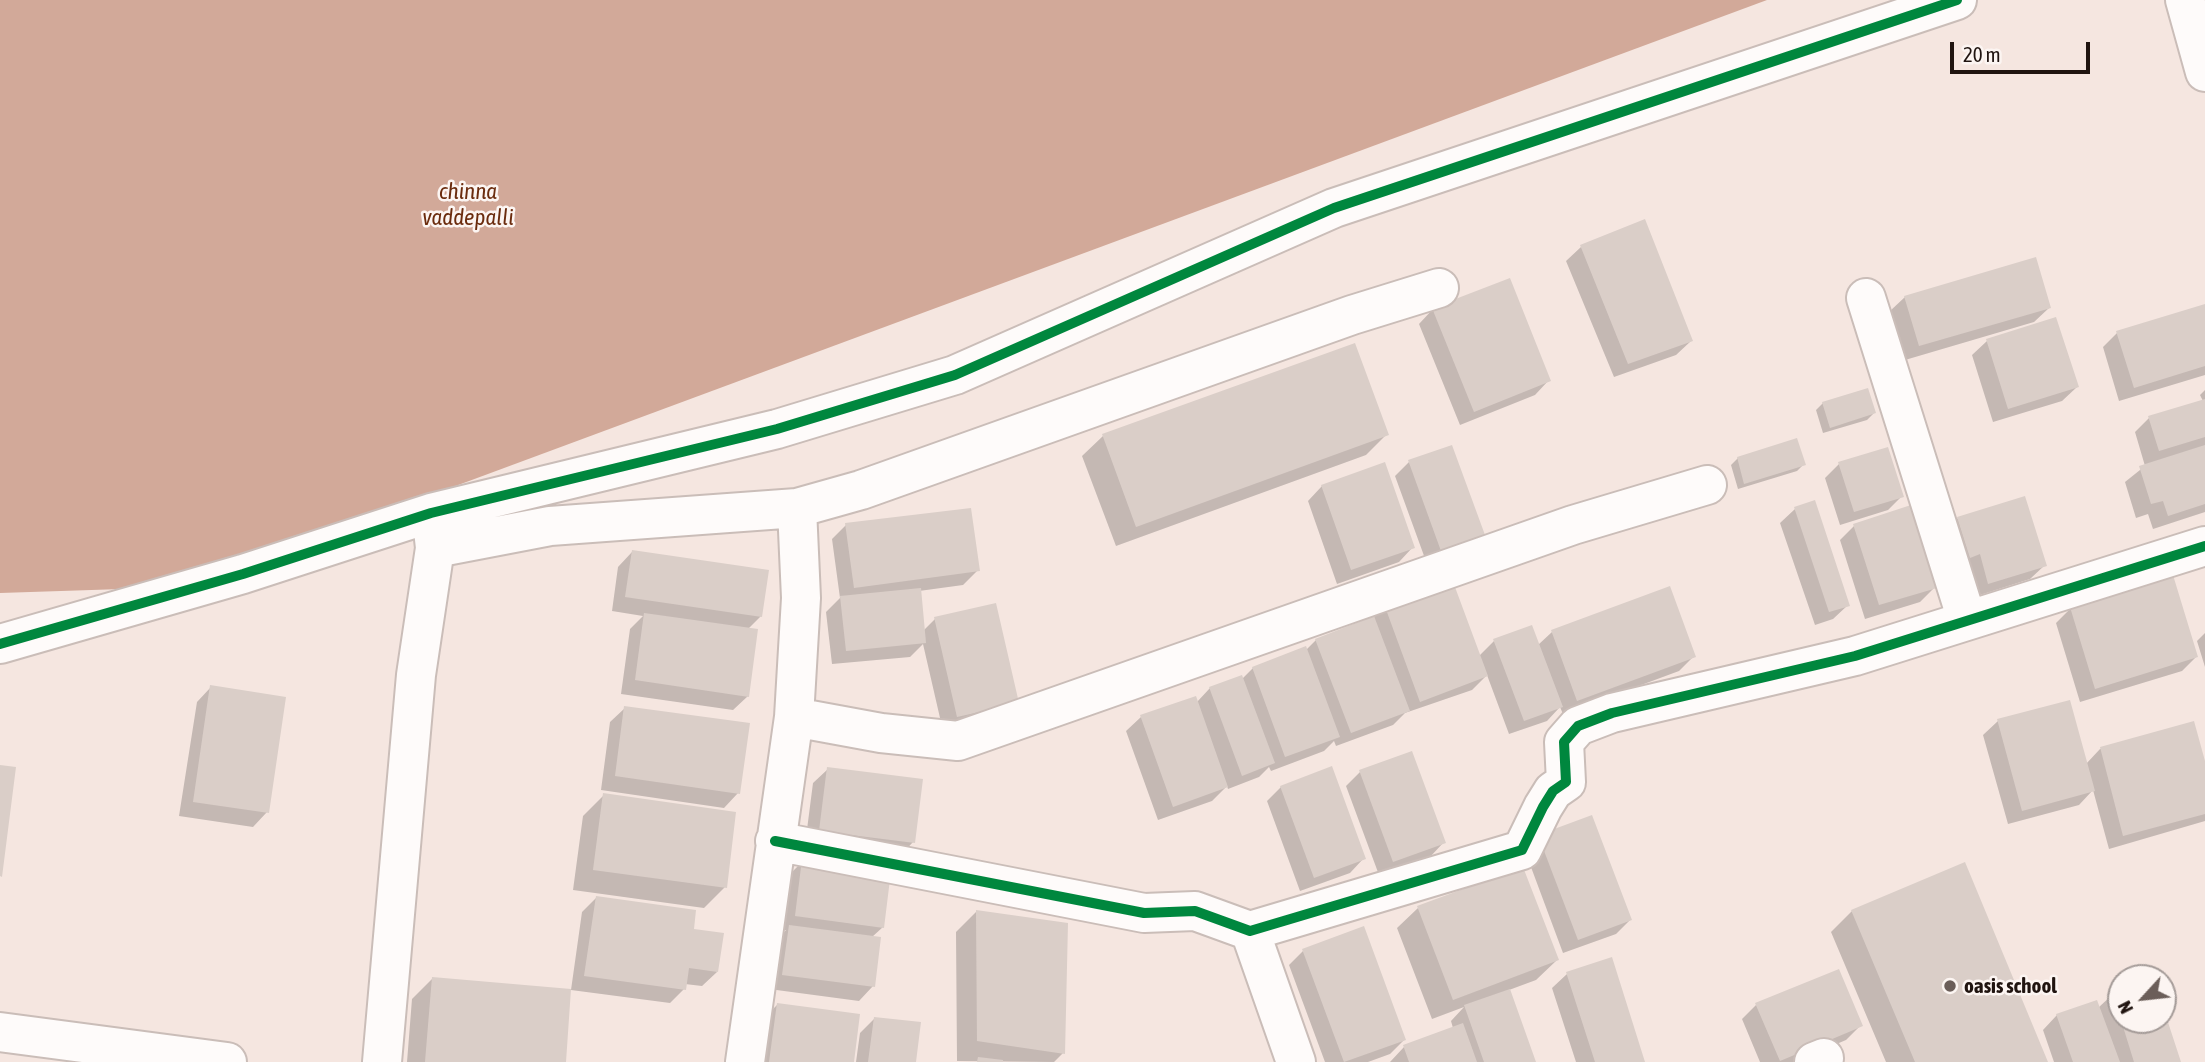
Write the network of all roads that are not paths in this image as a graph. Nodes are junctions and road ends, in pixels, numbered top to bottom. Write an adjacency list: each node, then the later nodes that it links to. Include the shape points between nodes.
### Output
1 (1957, 0): 8 (street, via 1334,208 955,375)
2 (2185, 0): 3 (street)
3 (2205, 72)
4 (1440, 288): 7 (street, via 861,490)
5 (1866, 298): 10 (street)
6 (1707, 485): 12 (street, via 1573,524 958,741)
7 (797, 508): 8 (street); 12 (street, via 801,598)
8 (433, 531): 11 (street, via 243,574); 17 (street)
9 (2205, 546): 10 (street)
10 (1967, 620): 14 (street, via 1855,656 1612,713 1578,726 1564,742 1566,782 1553,791 1522,850)
11 (0, 644)
12 (794, 717): 13 (street)
13 (775, 841): 14 (street, via 1144,913 1195,911); 18 (street)
14 (1250, 931): 19 (street)
15 (0, 1032): 16 (street)
16 (227, 1062)
17 (382, 1062)
18 (745, 1062)
19 (1296, 1062)

